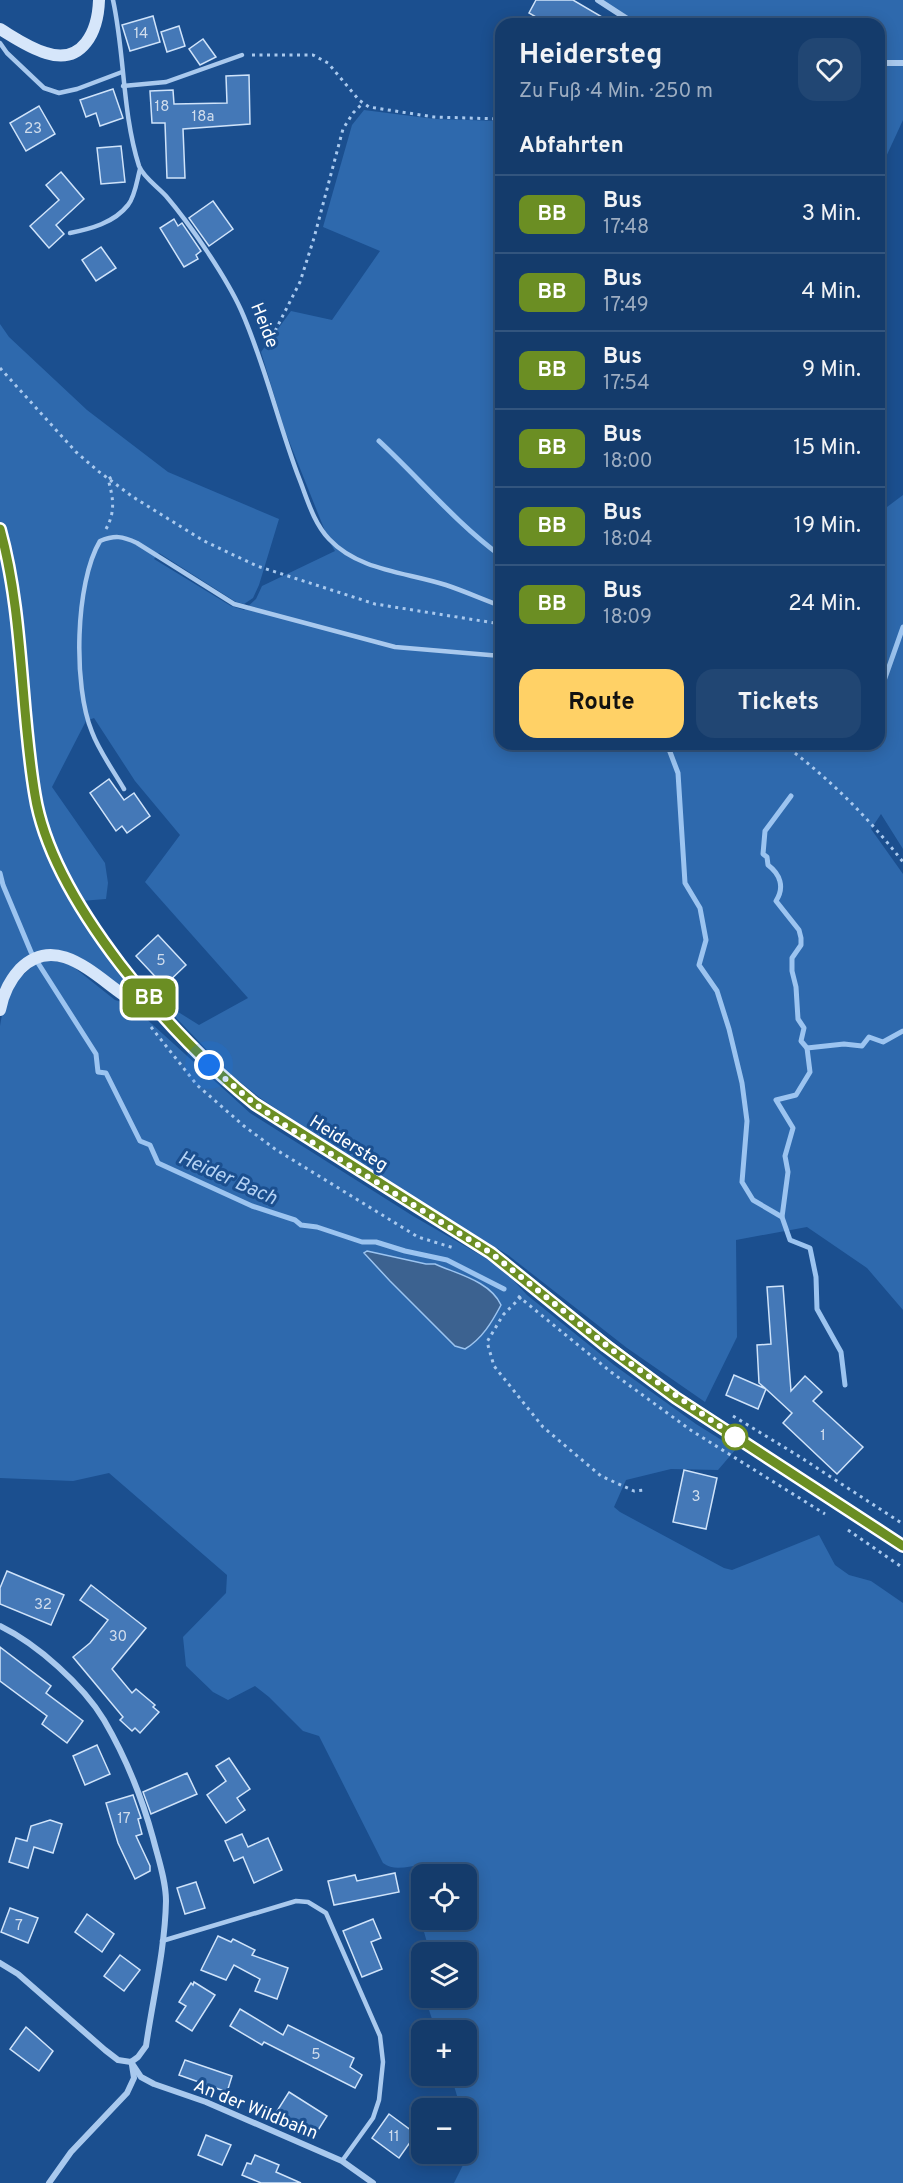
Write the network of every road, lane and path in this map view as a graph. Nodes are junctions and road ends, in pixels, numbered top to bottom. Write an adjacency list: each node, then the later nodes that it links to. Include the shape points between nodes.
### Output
1 (99, 0): 5 (main road, via 93,32 71,54 48,54)
2 (113, 0): 10 (lane, Heide)
3 (598, 0): 4 (street)
4 (625, 18)
5 (0, 28)
6 (0, 43): 10 (lane, via 44,88 59,93)
7 (242, 55): 11 (lane, via 166,82); 12 (path, via 313,55 328,63)
8 (885, 63): 9 (street)
9 (903, 63)
10 (122, 72): 11 (lane, Heide)
11 (123, 86): 14 (lane, Heide)
12 (363, 103): 13 (path, via 434,117); 16 (path, via 343,129 314,238 288,309 273,335)
13 (495, 119)
14 (140, 169): 15 (lane, via 129,204 117,215 104,224); 16 (lane, Heide, via 166,197 212,260)
15 (70, 233)
16 (255, 342): 21 (lane, Heide, via 283,435 314,517 328,538 357,560 446,585)
17 (0, 368): 18 (path, via 76,452)
18 (110, 478): 20 (path, via 112,519); 22 (path, via 195,536 257,566 375,604)
19 (0, 530): 27 (main road, Heidersteg, via 19,640 38,812 50,846 85,913)
20 (100, 541): 23 (lane, via 123,536 234,604 395,647); 25 (lane, via 88,567 78,664 92,733)
21 (495, 604)
22 (495, 623)
23 (495, 655)
24 (790, 750): 26 (path, via 842,792)
25 (124, 789)
26 (903, 862)
27 (149, 999): 28 (main road, via 124,996 78,963 50,954 34,959 9,983); 29 (path, via 148,1020 158,1035 197,1085 244,1126 418,1237); 30 (main road, Heidersteg, via 192,1048 255,1104 491,1253)
28 (0, 1010)
29 (457, 1249)
30 (533, 1286): 32 (path); 38 (main road, Heidersteg, via 676,1398)
31 (515, 1291): 32 (path)
32 (520, 1298): 34 (path, via 503,1315 487,1342 494,1366 543,1427 602,1476 634,1491); 35 (path, via 692,1431)
33 (729, 1413): 36 (path)
34 (645, 1490)
35 (829, 1517)
36 (903, 1524)
37 (848, 1529): 39 (path)
38 (903, 1546)
39 (903, 1568)
40 (0, 1626): 41 (street, via 45,1655 103,1719 145,1811 159,1862 166,1899)
41 (162, 1941): 43 (street, via 146,2046); 44 (lane, via 296,1901 308,1902 326,1913 380,2036 383,2062 373,2118)
42 (0, 1963): 43 (street, via 118,2060)
43 (131, 2062): 44 (street, An der Wildbahn, via 141,2078); 45 (street, via 134,2078 127,2094 71,2152)
44 (342, 2161): 46 (street, An der Wildbahn)
45 (49, 2183)
46 (373, 2183)

